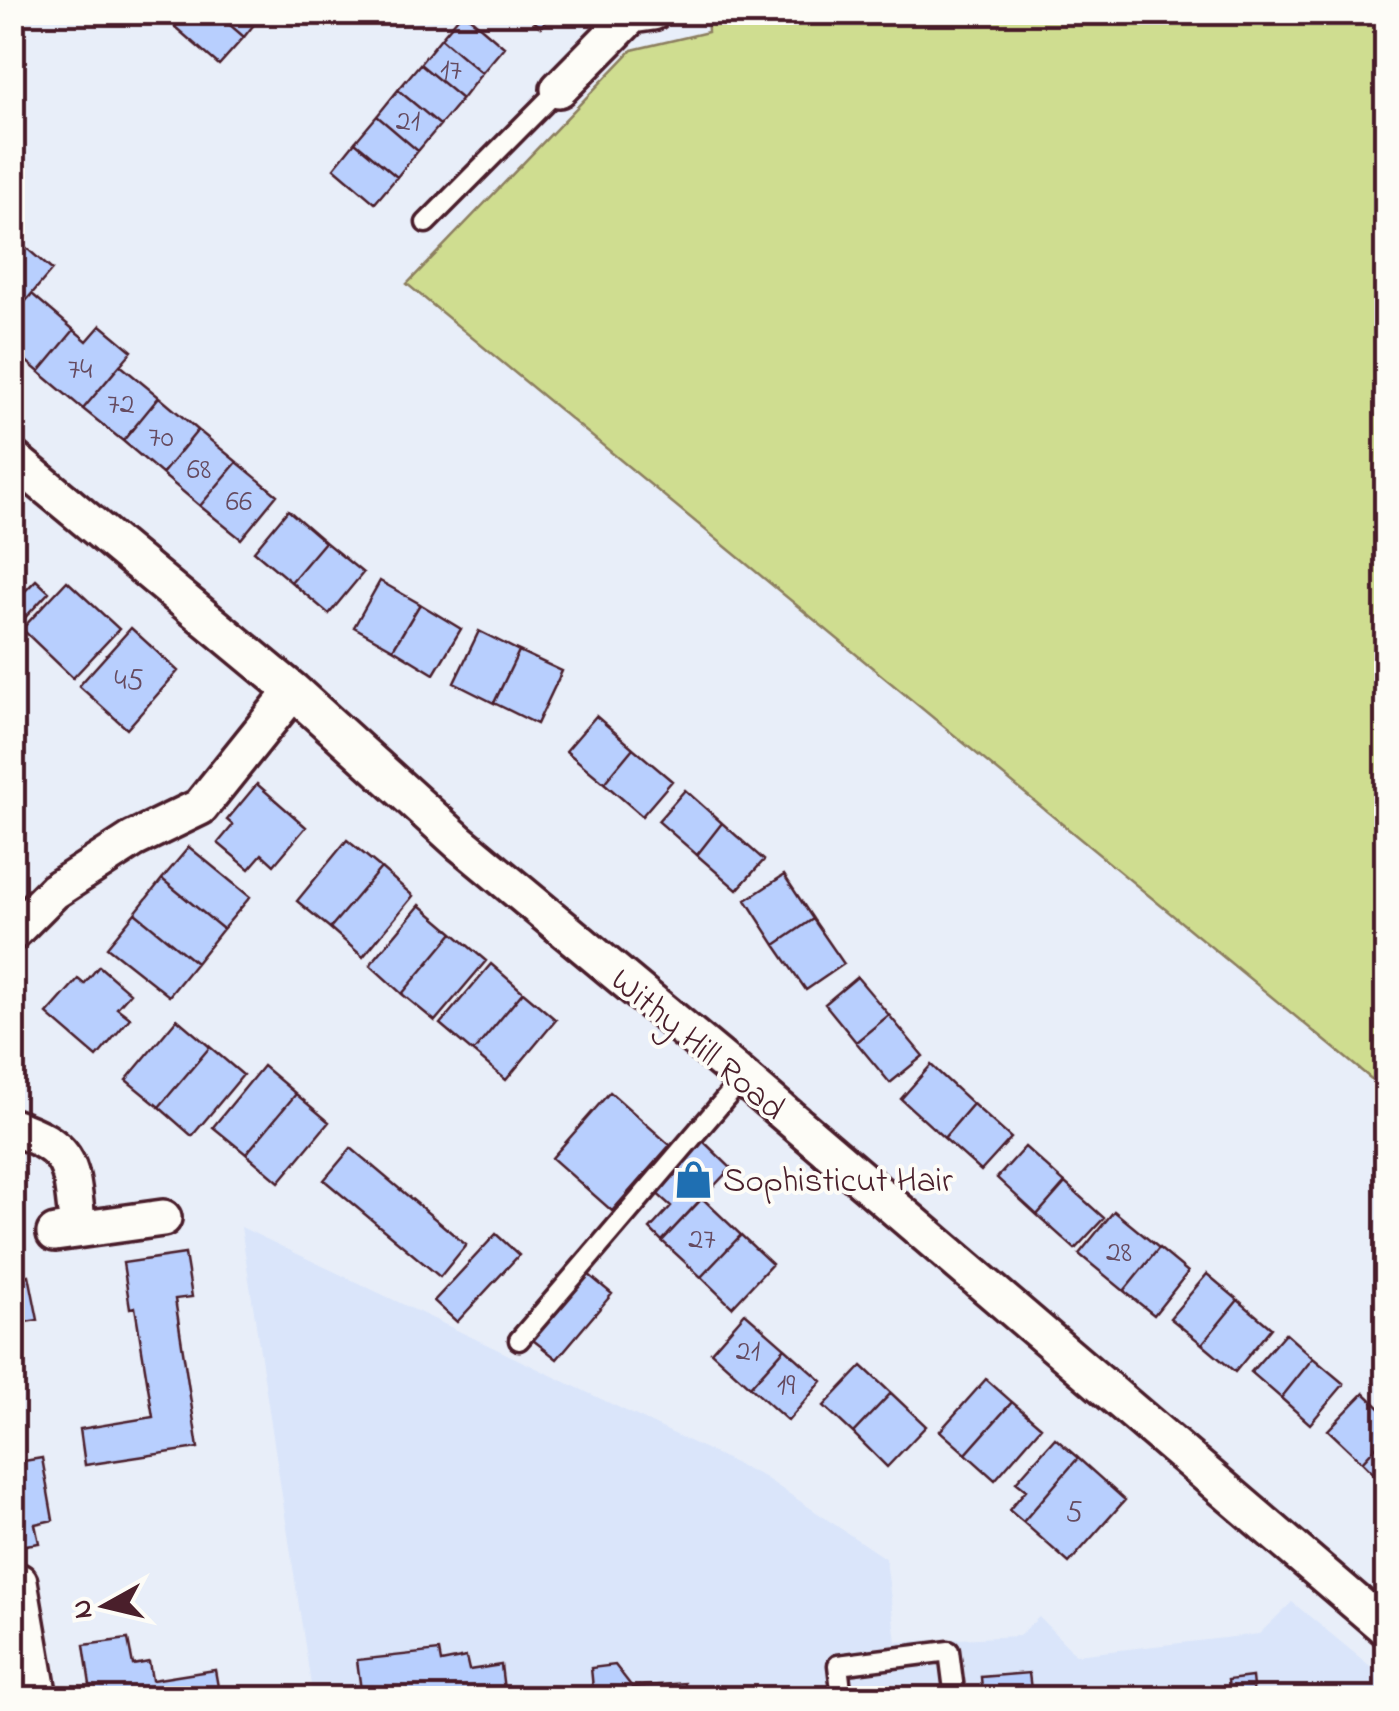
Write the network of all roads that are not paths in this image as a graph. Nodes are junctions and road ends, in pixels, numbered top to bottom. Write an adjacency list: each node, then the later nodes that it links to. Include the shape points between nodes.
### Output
1 (639, 13): 2 (street)
2 (558, 89): 3 (lane)
3 (426, 223)
4 (12, 458): 5 (street, Withy Hill Road)
5 (293, 691): 6 (street, via 200,806 54,891); 7 (street, Withy Hill Road, via 459,842)
6 (12, 933)
7 (743, 1078): 10 (lane); 12 (street, Withy Hill Road)
8 (12, 1127): 9 (street, via 47,1139 70,1167 66,1231)
9 (163, 1218)
10 (519, 1340)
11 (12, 1584): 13 (street, via 19,1582)
12 (1386, 1628)
13 (40, 1698)
14 (842, 1698): 15 (lane, via 838,1666 949,1651)
15 (955, 1698)

